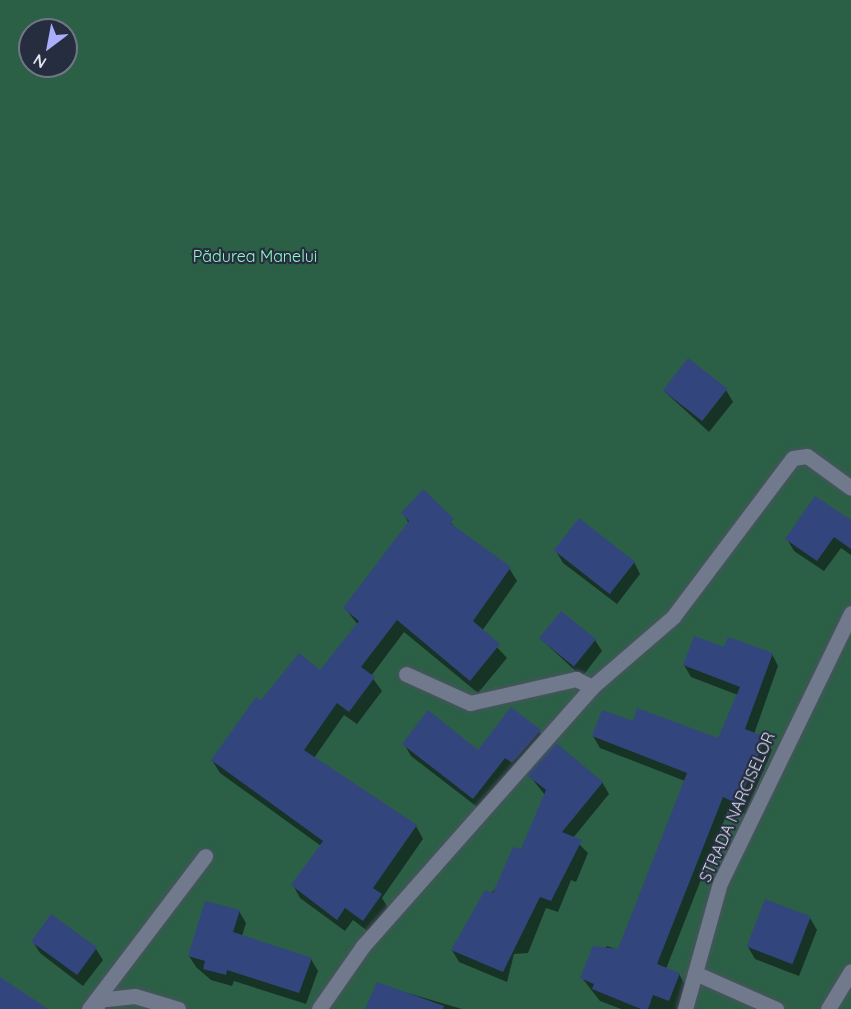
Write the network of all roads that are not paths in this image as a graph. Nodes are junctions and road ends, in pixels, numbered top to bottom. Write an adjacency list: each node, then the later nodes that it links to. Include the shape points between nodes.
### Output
1 (851, 488): 4 (street, via 807,456 793,458 673,617)
2 (851, 613): 7 (street, STRADA NARCISELOR, via 720,884)
3 (406, 674): 4 (street, via 470,703 576,679)
4 (592, 687): 10 (street, via 363,946)
5 (205, 856): 8 (street)
6 (851, 970): 13 (street)
7 (695, 973): 11 (street, STRADA NARCISELOR); 12 (street)
8 (94, 1006): 9 (street, via 135,996)
9 (178, 1009)
10 (319, 1009)
11 (685, 1009)
12 (776, 1009)
13 (828, 1009)

